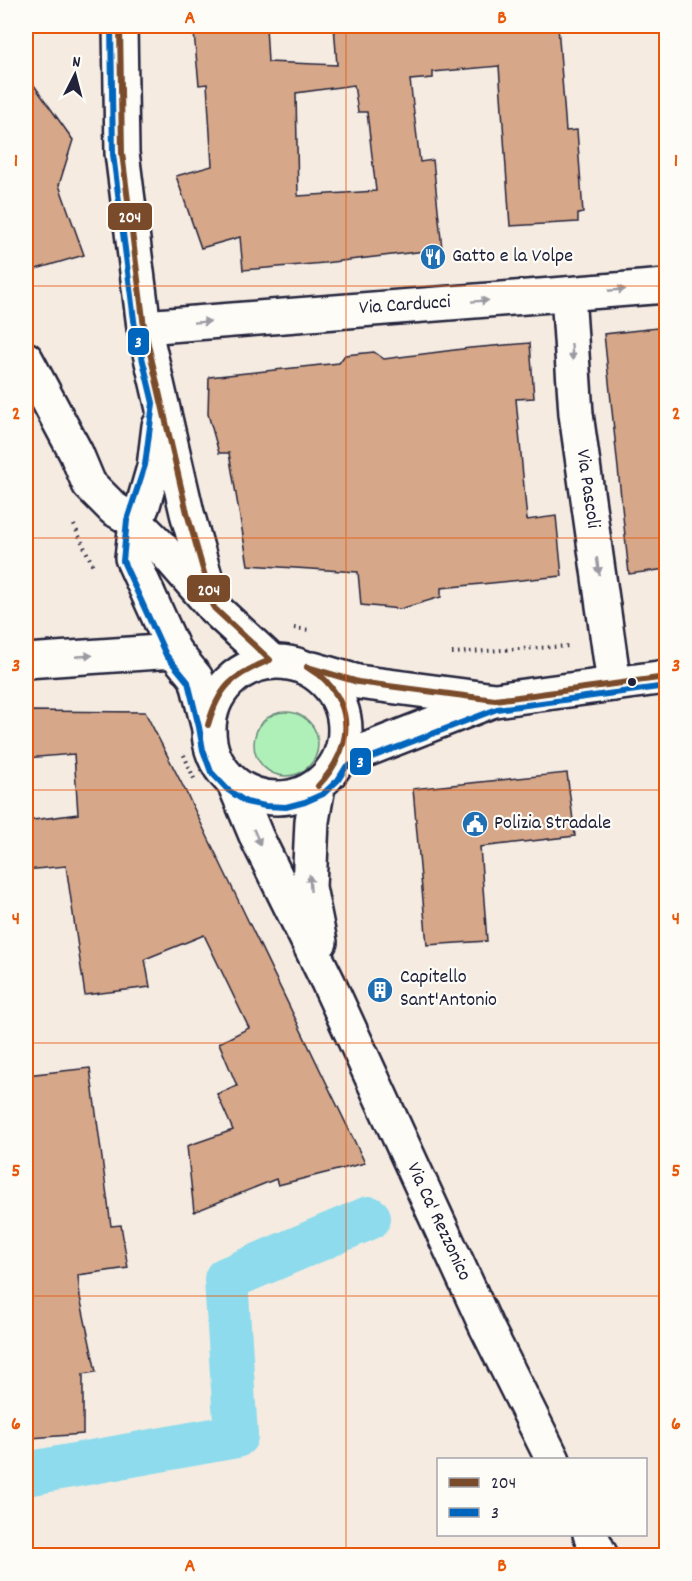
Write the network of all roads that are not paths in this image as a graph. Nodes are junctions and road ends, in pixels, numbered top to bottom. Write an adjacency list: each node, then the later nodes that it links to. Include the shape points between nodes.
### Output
1 (120, 26): 4 (main road, via 122,153)
2 (666, 286): 3 (main road, Via Carducci, one-way to 2)
3 (568, 294): 4 (main road, Via Carducci, one-way to 3); 14 (main road, Via Pascoli, one-way to 14, via 576,414)
4 (144, 327): 6 (main road)
5 (26, 359): 7 (main road, via 76,453 88,484)
6 (162, 403): 7 (main road, Via Ca' Rezzonico, via 154,467); 8 (main road)
7 (136, 522): 8 (main road); 9 (main road, Via Ca' Rezzonico, via 132,558)
8 (214, 608): 10 (main road)
9 (174, 651): 11 (main road, one-way to 9); 16 (main road, Via Ca' Rezzonico, via 196,678)
10 (270, 660): 12 (main road, Via Ca' Rezzonico); 16 (main road, via 241,671 225,686 213,704)
11 (26, 661)
12 (307, 667): 15 (main road, via 358,682); 17 (main road, Via Ca' Rezzonico, via 325,680 338,697 345,717 346,739)
13 (666, 677): 14 (main road)
14 (614, 684): 15 (main road)
15 (495, 699): 17 (main road)
16 (208, 725): 18 (main road, Via Ca' Rezzonico, via 219,767)
17 (340, 760): 19 (main road, Via Ca' Rezzonico)
18 (234, 783): 19 (main road, Via Ca' Rezzonico, via 249,793 284,798); 20 (main road, Via Ca' Rezzonico, one-way to 20)
19 (318, 786): 20 (main road, Via Ca' Rezzonico, one-way to 19, via 309,887)
20 (328, 982): 21 (main road, Via Ca' Rezzonico, via 486,1326)
21 (552, 1458)
22 (591, 1536): 23 (main road)
23 (601, 1556)

